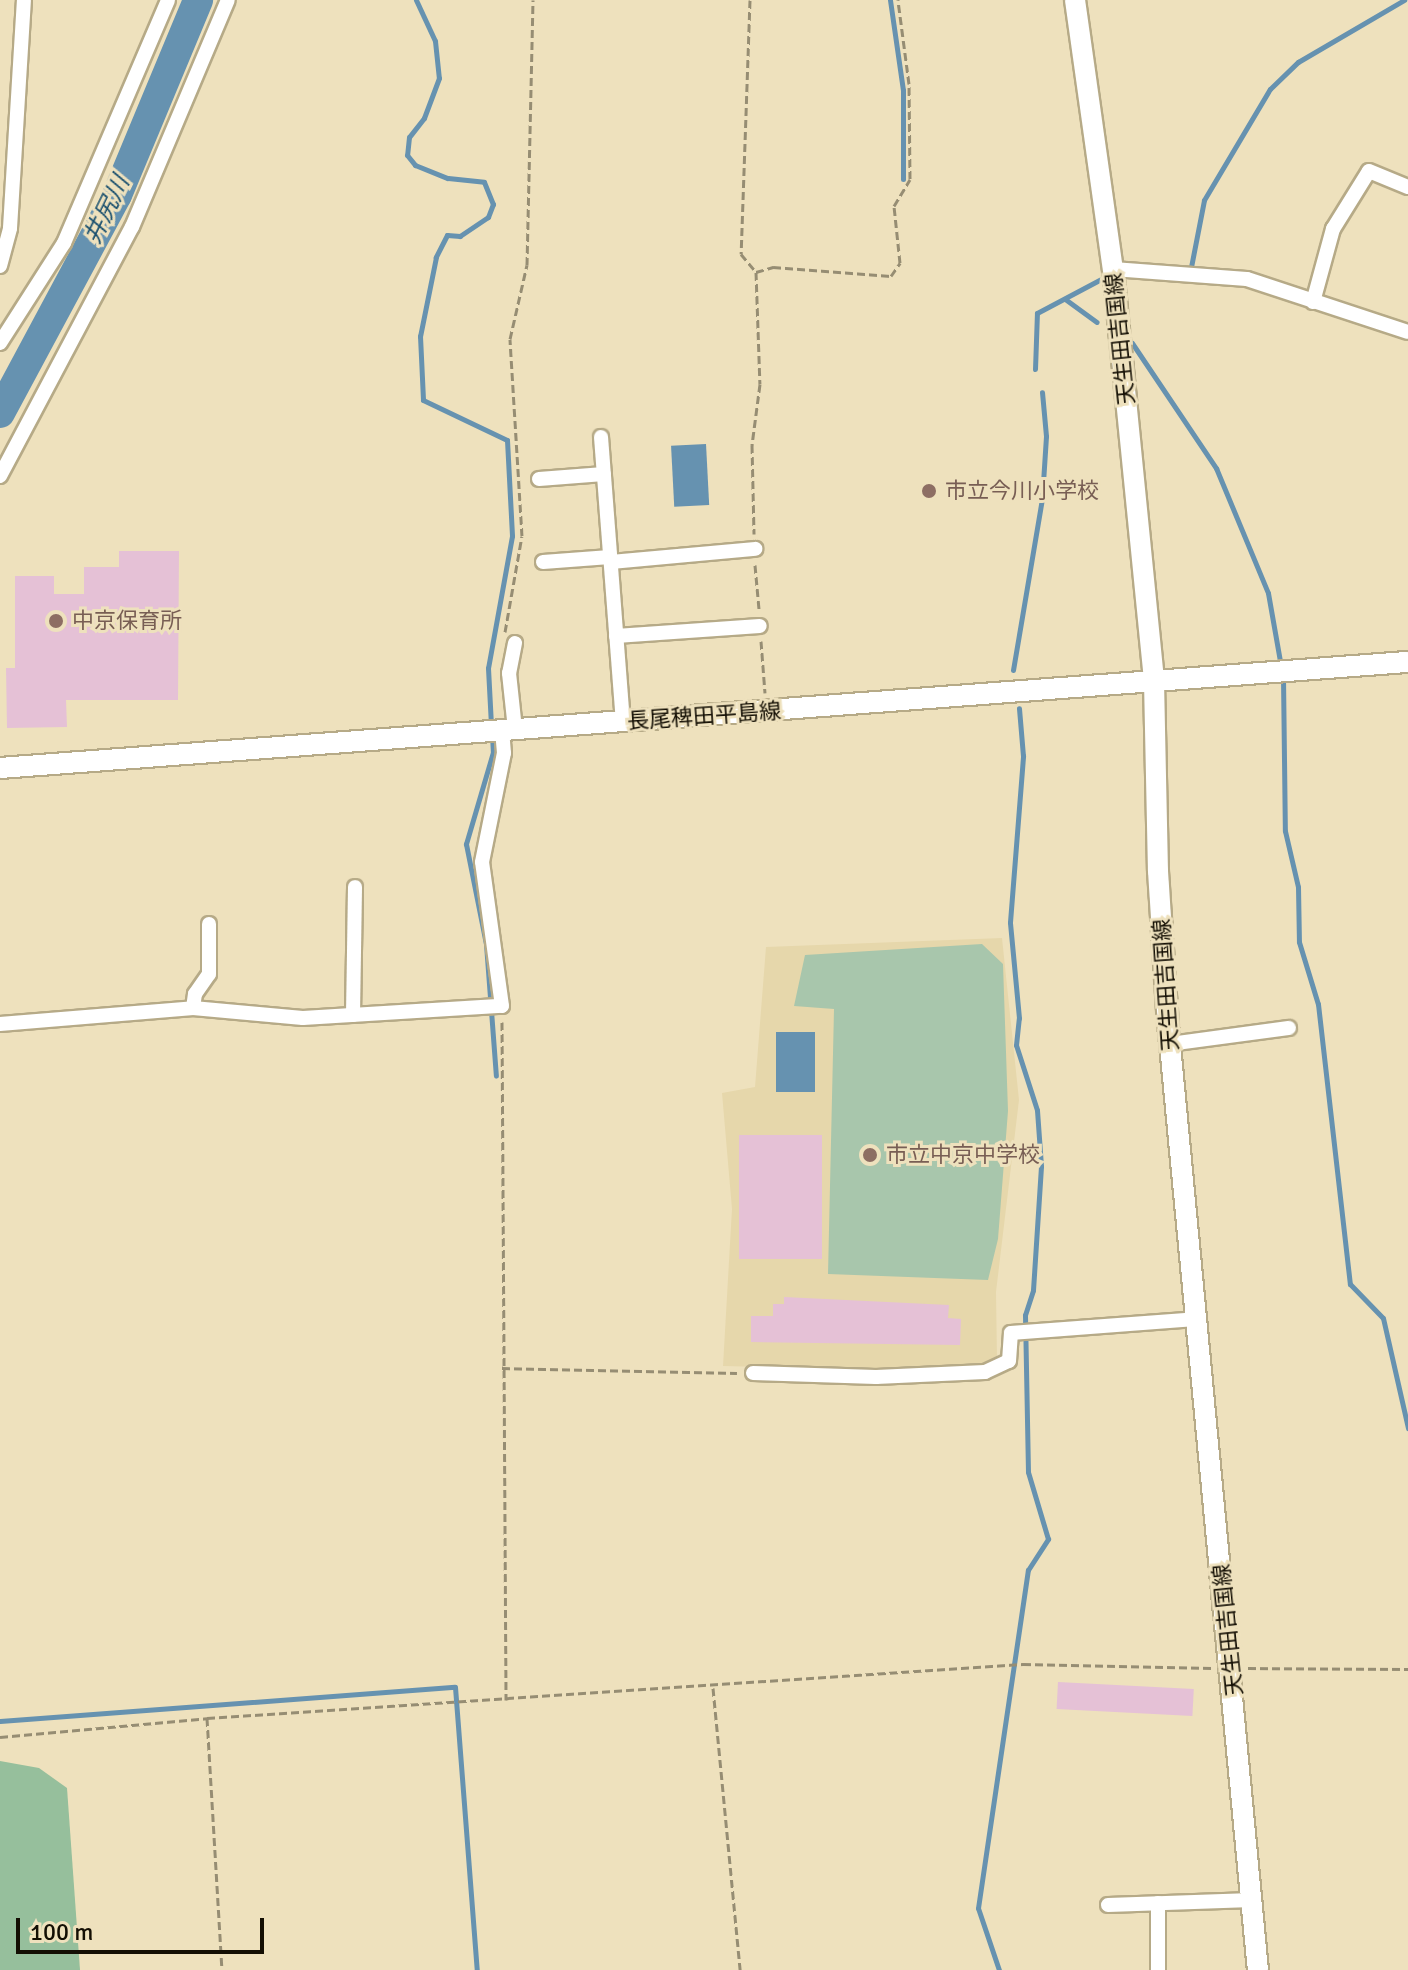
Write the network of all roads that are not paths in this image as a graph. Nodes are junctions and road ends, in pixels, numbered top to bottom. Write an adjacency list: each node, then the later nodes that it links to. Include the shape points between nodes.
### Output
1 (24, 0): 6 (street, via 10,228)
2 (168, 0): 10 (street, via 64,243)
3 (228, 0): 13 (street, via 132,227)
4 (1075, 0): 7 (main road, 天生田吉国線)
5 (1408, 187): 8 (street, via 1369,171 1333,229)
6 (0, 266)
7 (1113, 269): 8 (street, via 1230,275); 22 (main road, 天生田吉国線)
8 (1313, 302): 9 (street)
9 (1408, 332)
10 (0, 343)
11 (601, 437): 12 (street)
12 (604, 474): 14 (street); 16 (street)
13 (0, 476)
14 (539, 479)
15 (755, 549): 16 (street)
16 (610, 560): 17 (street); 19 (street)
17 (543, 562)
18 (760, 626): 19 (street)
19 (616, 636): 23 (street)
20 (509, 642): 24 (street)
21 (1408, 662): 22 (main road, 長尾稗田平島線)
22 (1154, 681): 23 (main road, 長尾稗田平島線); 32 (main road, 天生田吉国線, via 1158,871)
23 (623, 722): 24 (main road, 長尾稗田平島線)
24 (509, 730): 25 (main road, 長尾稗田平島線); 29 (street, via 482,862 502,1006)
25 (0, 768)
26 (355, 887): 29 (street)
27 (209, 924): 28 (street, via 209,974 195,994)
28 (193, 1008): 29 (street, via 303,1018); 30 (street)
29 (353, 1015)
30 (0, 1024)
31 (1289, 1028): 32 (street)
32 (1170, 1044): 33 (main road, 天生田吉国線)
33 (1198, 1319): 34 (street, via 1011,1333 1009,1361 985,1372 876,1377); 35 (main road, 天生田吉国線)
34 (753, 1373)
35 (1252, 1900): 36 (street); 39 (main road, 天生田吉国線)
36 (1158, 1903): 37 (street); 38 (street)
37 (1108, 1905)
38 (1158, 1970)
39 (1258, 1970)

